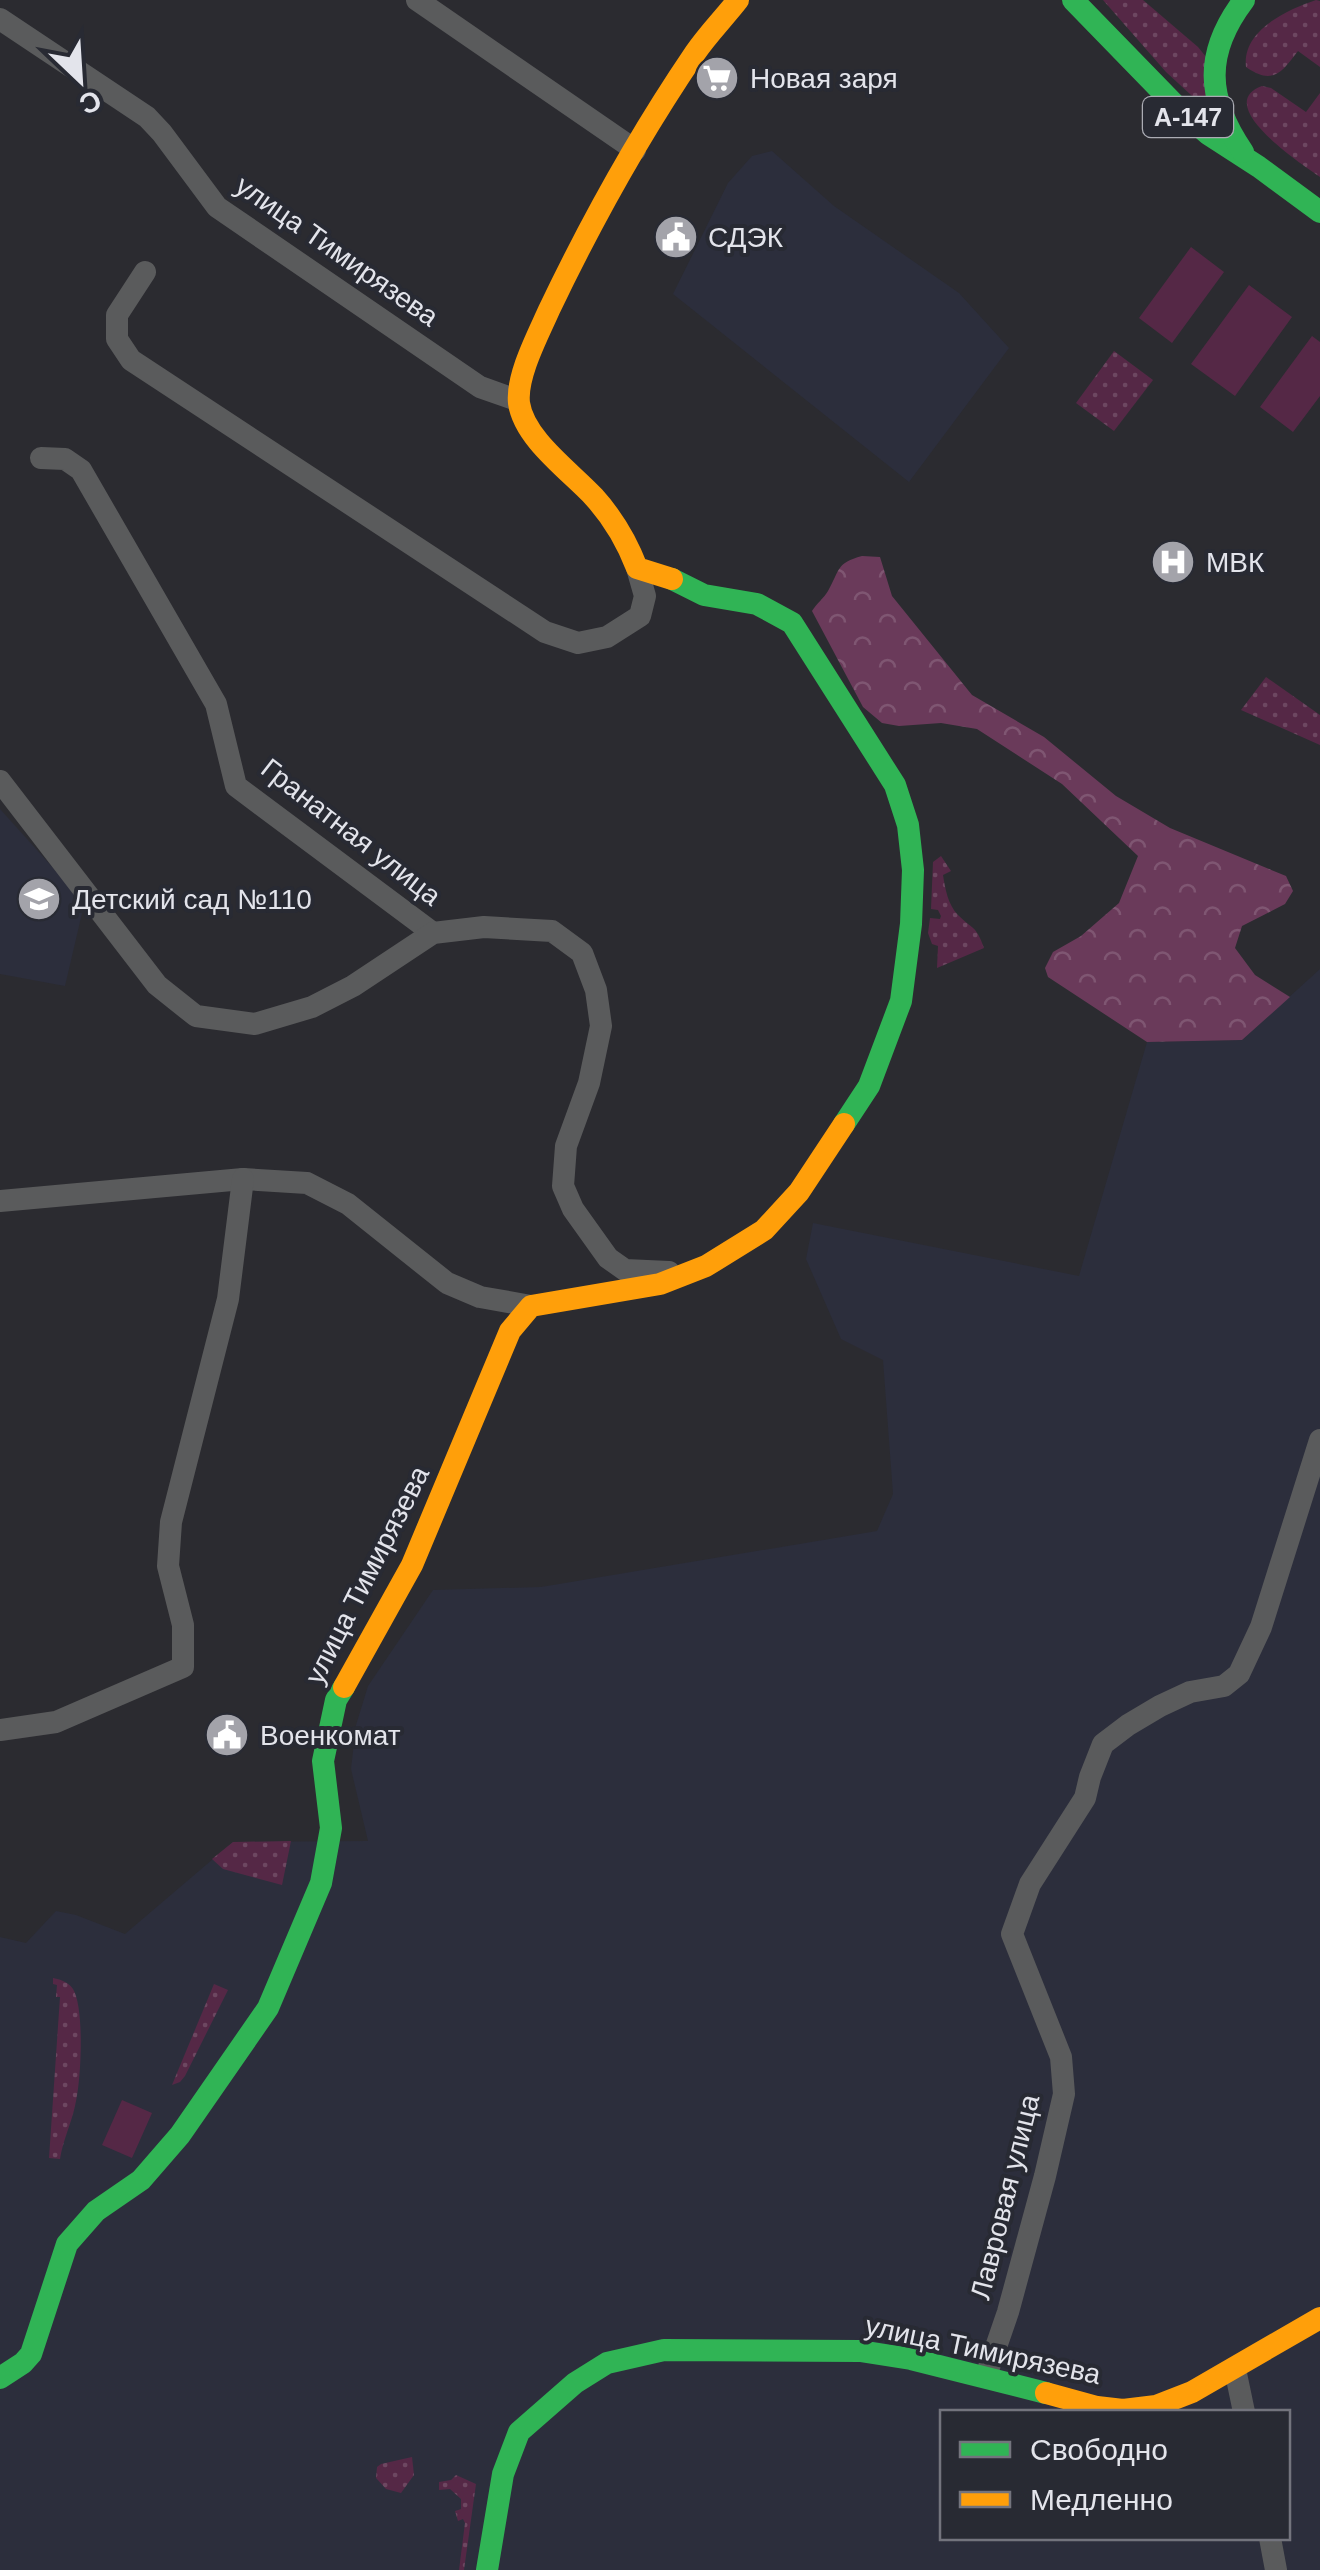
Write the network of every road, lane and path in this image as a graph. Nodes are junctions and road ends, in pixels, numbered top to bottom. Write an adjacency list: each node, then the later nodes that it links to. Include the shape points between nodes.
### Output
1 (417, 0): 8 (street)
2 (738, 0): 7 (street)
3 (761, 0): 7 (street)
4 (1073, 0): 9 (street, А-147, via 1178,108)
5 (1244, 0): 9 (street, А-147, via 1228,22 1213,74 1220,117)
6 (0, 19): 12 (street, улица Тимирязева, via 147,117 217,207 480,386)
7 (720, 20): 8 (street)
8 (635, 150): 12 (street, via 572,262 524,366)
9 (1259, 167): 10 (street, А-147)
10 (1320, 212)
11 (145, 272): 14 (street, via 117,315 117,339 131,360 545,632 578,644 607,637 640,616 645,596)
12 (517, 400): 14 (street, via 531,430 620,529)
13 (42, 458): 16 (street, Гранатная улица, via 64,458 81,470 216,704 236,786)
14 (637, 568): 19 (street, via 704,595 757,604 792,623 894,785 913,870 899,1011 869,1086 800,1192 764,1230)
15 (0, 780): 16 (street, Гранатная улица, via 157,985 196,1016 254,1024 312,1007)
16 (433, 933): 19 (street, via 552,930 582,953 600,1026 566,1146 563,1186 590,1237 625,1270 660,1274)
17 (243, 1180): 18 (street); 20 (street, via 307,1183 348,1204 447,1283); 22 (street, via 228,1299 170,1522 168,1566 183,1625 183,1666 56,1722)
18 (0, 1201)
19 (706, 1266): 20 (street, via 660,1284)
20 (531, 1306): 26 (street, улица Тимирязева, via 510,1331 412,1565 336,1700 323,1761 331,1828 321,1883 268,2008 180,2135 141,2180 96,2212 68,2244 31,2354)
21 (1320, 1440): 25 (street, Лавровая улица, via 1239,1674 1224,1686 1160,1706 1104,1744 1085,1798 1030,1884 1012,1934 1061,2057 1064,2094)
22 (0, 1730)
23 (1320, 2318): 24 (street, улица Тимирязева)
24 (1234, 2369): 25 (street, улица Тимирязева, via 1156,2406 1123,2410); 27 (street)
25 (986, 2376): 29 (street, улица Тимирязева, via 860,2351 664,2350 606,2363 519,2432 503,2474)
26 (0, 2378)
27 (1244, 2410)
28 (1270, 2540): 30 (street)
29 (487, 2570)
30 (1276, 2570)

